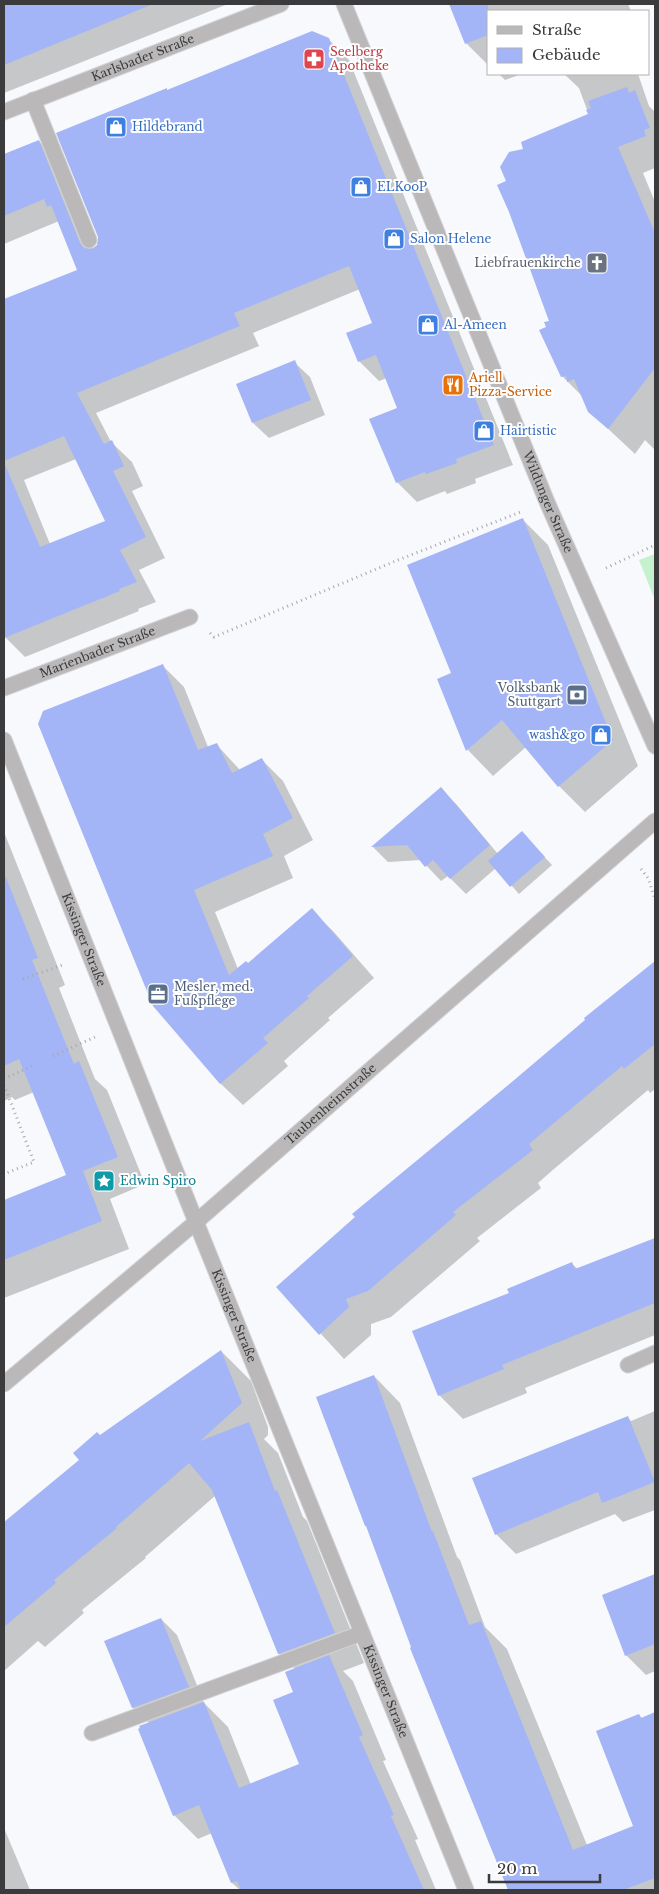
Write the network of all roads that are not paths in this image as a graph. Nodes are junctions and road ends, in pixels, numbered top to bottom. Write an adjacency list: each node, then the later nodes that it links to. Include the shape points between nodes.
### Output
1 (281, 4): 3 (street, Karlsbader Straße)
2 (344, 4): 9 (street, Wildunger Straße, via 547,502)
3 (33, 100): 4 (street, Karlsbader Straße); 5 (street)
4 (4, 112)
5 (89, 240)
6 (190, 618): 7 (street, Marienbader Straße)
7 (4, 688)
8 (4, 740): 11 (street, Kissinger Straße)
9 (655, 746)
10 (655, 822): 11 (street, Taubenheimstraße)
11 (196, 1222): 14 (street, Taubenheimstraße); 15 (street, Kissinger Straße)
12 (655, 1353): 13 (street)
13 (628, 1365)
14 (4, 1384)
15 (362, 1632): 16 (street); 17 (street, Kissinger Straße)
16 (92, 1733)
17 (466, 1890)

